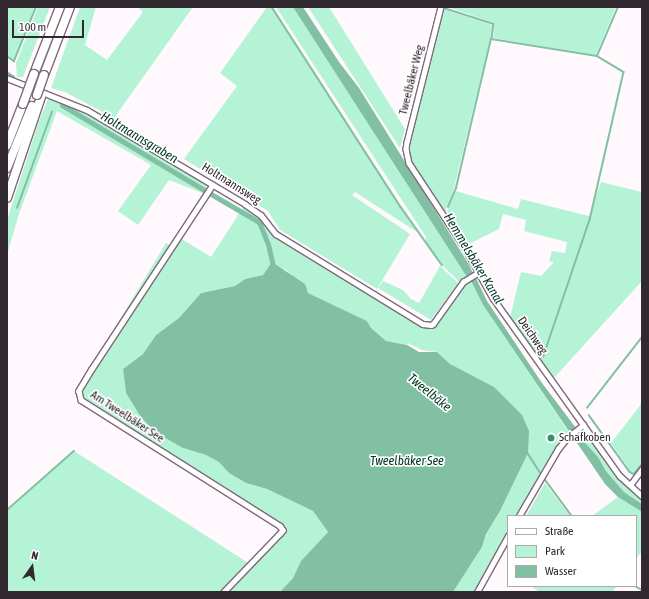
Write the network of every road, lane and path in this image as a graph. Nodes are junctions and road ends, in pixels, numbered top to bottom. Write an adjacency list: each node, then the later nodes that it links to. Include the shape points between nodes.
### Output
1 (60, 7): 6 (highway, bridge)
2 (70, 7): 5 (highway, bridge)
3 (441, 7): 9 (street, Tweelbäker Weg, via 407,142)
4 (7, 78): 11 (street, Holtmannsweg, via 87,110)
5 (39, 96): 10 (highway); 12 (highway)
6 (23, 104): 7 (highway); 8 (highway)
7 (7, 136)
8 (7, 144)
9 (407, 158): 14 (street, Deichweg)
10 (7, 168)
11 (213, 185): 14 (street, Holtmannsweg, via 258,212 276,234 423,324 433,324 463,282); 21 (street, Am Tweelbäker See, via 80,391 81,400 283,530)
12 (8, 191): 13 (highway)
13 (7, 198)
14 (479, 272): 15 (street, Deichweg, via 493,298)
15 (581, 426): 17 (street, Deichweg); 19 (street, via 558,449)
16 (642, 469): 17 (street)
17 (630, 485): 18 (street, Deichweg)
18 (642, 496)
19 (520, 515)
20 (507, 538): 22 (street)
21 (224, 592)
22 (477, 592)

